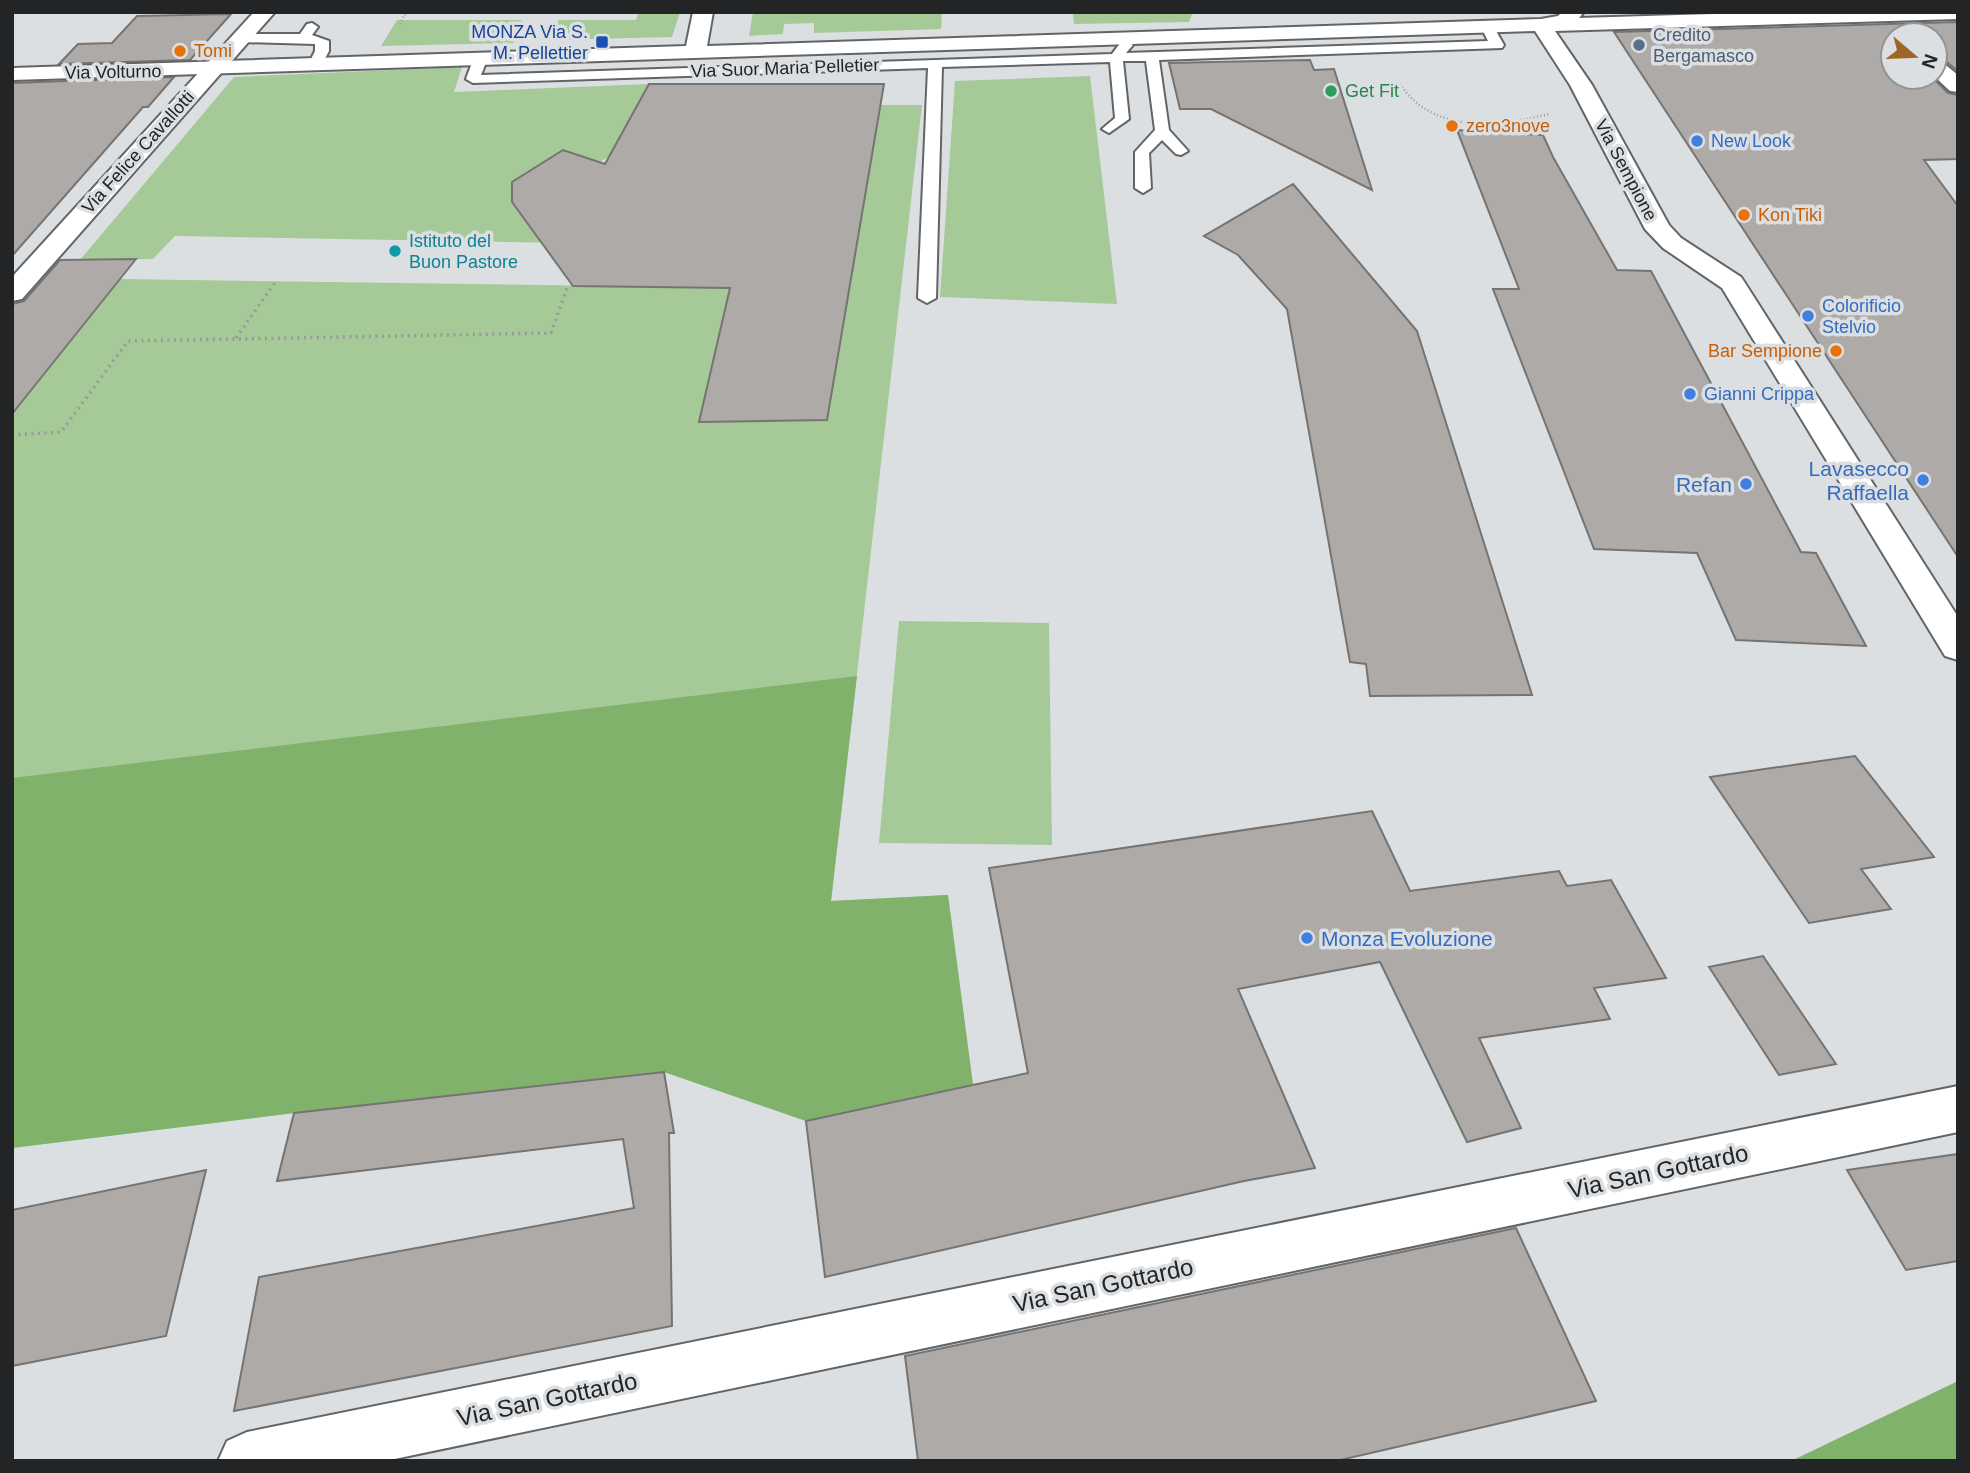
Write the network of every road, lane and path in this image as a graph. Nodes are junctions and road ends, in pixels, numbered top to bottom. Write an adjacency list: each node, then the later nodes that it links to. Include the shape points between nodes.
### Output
1 (265, 12): 7 (street, Via Felice Cavallotti)
2 (703, 12): 10 (street)
3 (1574, 12): 6 (street, Via Suor Maria Pelletier, via 1564,21)
4 (1876, 13): 5 (street); 6 (street)
5 (1958, 13)
6 (1541, 25): 9 (street, Via Suor Maria Pelletier); 30 (street, Via Sempione, via 1581,85 1658,229 1732,283)
7 (241, 38): 15 (lane, via 308,32 322,41); 16 (street, Via Felice Cavallotti)
8 (1132, 39): 9 (street, Via Suor Maria Pelletier); 10 (street, Via Suor Maria Pelletier); 12 (lane)
9 (1314, 41): 11 (lane, Via Suor Maria Pelletier)
10 (695, 52): 13 (street, Via Suor Maria Pelletier)
11 (1152, 56): 12 (lane, Via Suor Maria Pelletier); 21 (lane)
12 (1116, 57): 14 (lane, Via Suor Maria Pelletier); 20 (lane, via 1122,119)
13 (480, 60): 14 (lane, Via Suor Maria Pelletier, via 473,79); 15 (street, Via Suor Maria Pelletier)
14 (935, 63): 27 (lane)
15 (315, 65): 16 (street, Via Suor Maria Pelletier)
16 (213, 69): 17 (street, Via Volturno); 26 (street, Via Felice Cavallotti)
17 (12, 74)
18 (1404, 92): 19 (path, via 1439,117 1464,121 1494,125)
19 (1547, 114)
20 (1109, 129)
21 (1162, 131): 22 (lane); 23 (lane, via 1142,152)
22 (1181, 151)
23 (1143, 188)
24 (276, 281): 28 (path)
25 (568, 285): 28 (path, via 551,333)
26 (12, 293)
27 (927, 298)
28 (235, 339): 29 (path, via 128,341 61,432)
29 (12, 435)
30 (1958, 647)
31 (1958, 1110): 32 (street, Via San Gottardo)
32 (247, 1461)

